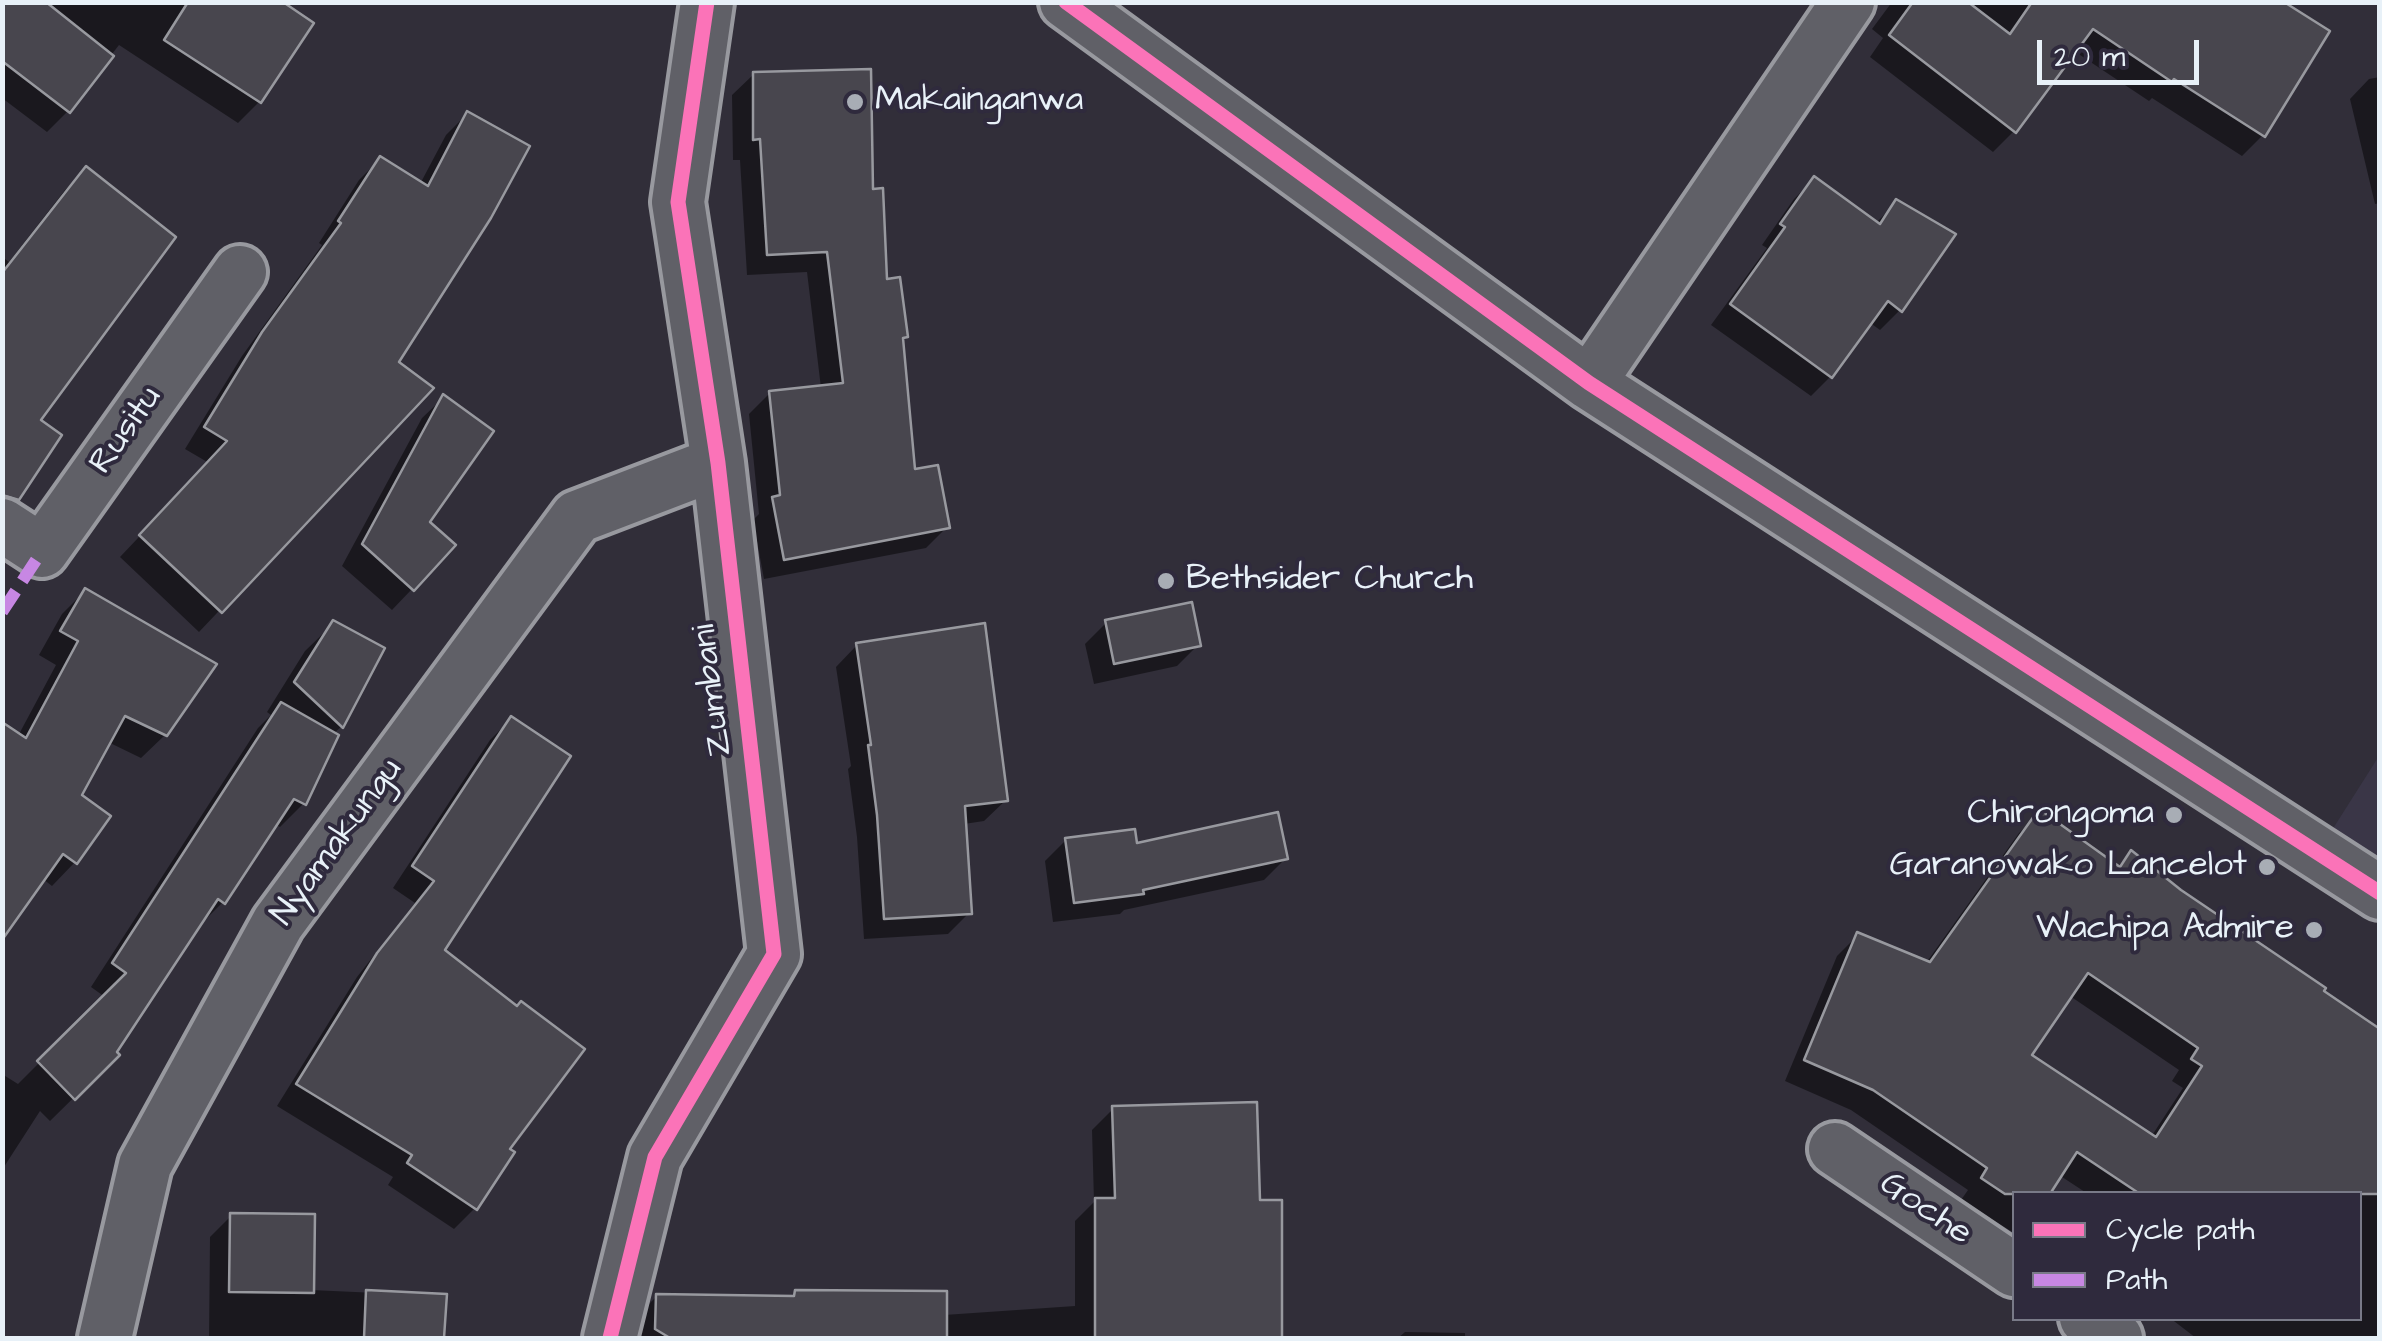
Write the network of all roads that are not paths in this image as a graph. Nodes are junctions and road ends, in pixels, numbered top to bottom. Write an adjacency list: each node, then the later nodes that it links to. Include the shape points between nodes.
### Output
1 (708, 2): 6 (street, Zumbani, via 678,202)
2 (1066, 2): 5 (street)
3 (1848, 2): 5 (street)
4 (240, 272): 7 (street, Rusitu, via 42,551)
5 (1589, 384): 8 (street)
6 (718, 463): 12 (street, Nyamakungu, via 577,516 278,924 145,1164); 13 (street, Zumbani, via 774,954 655,1157)
7 (2, 525)
8 (2380, 894)
9 (1835, 1150): 10 (street, Goche)
10 (2012, 1269)
11 (2090, 1321): 14 (street)
12 (105, 1338)
13 (610, 1338)
14 (2116, 1338)

